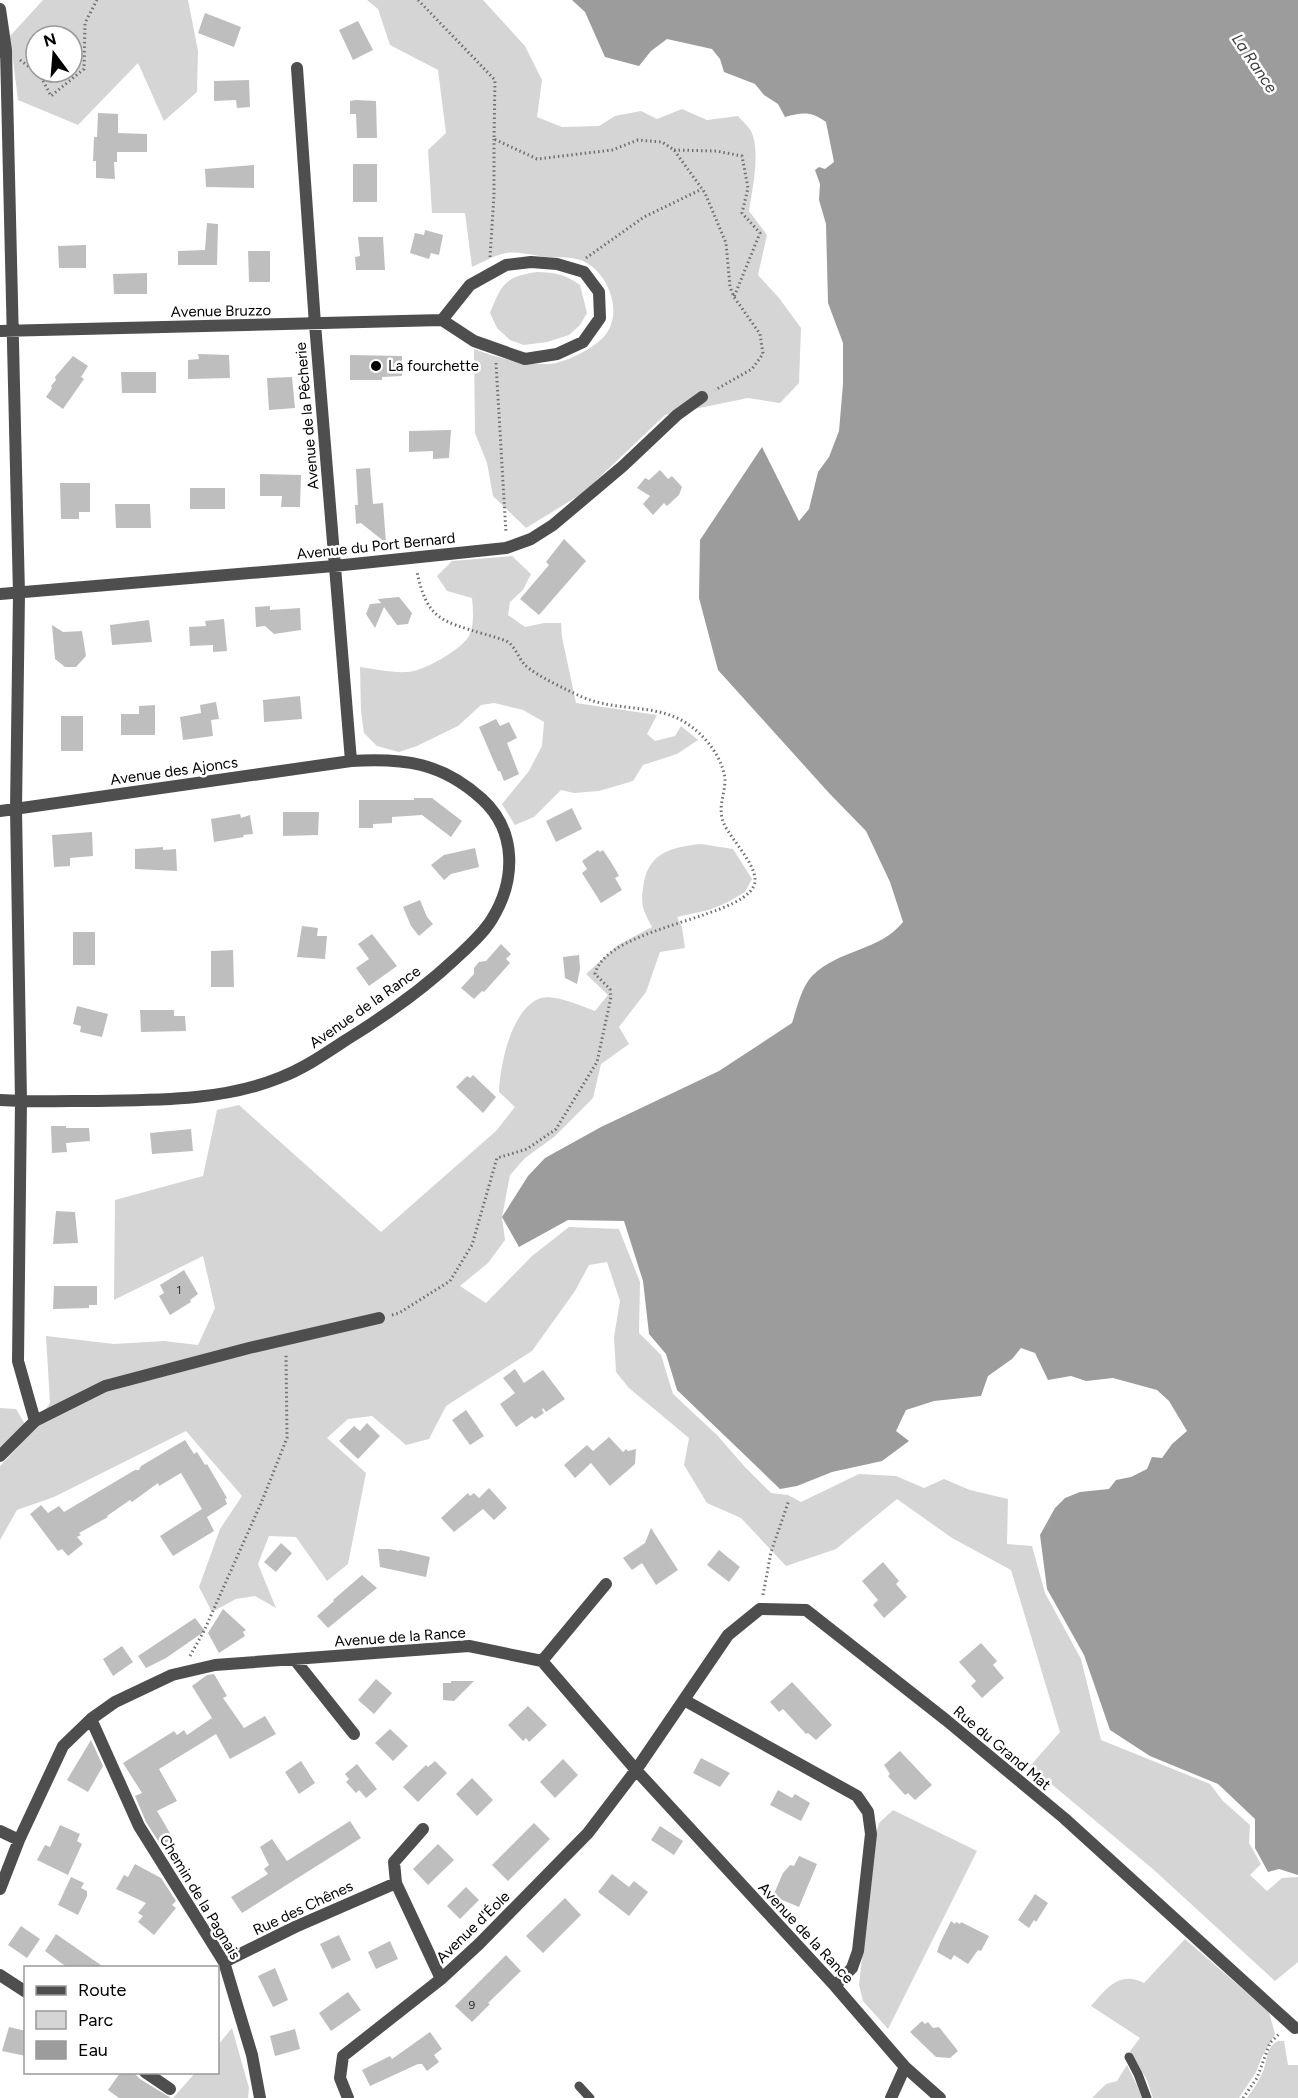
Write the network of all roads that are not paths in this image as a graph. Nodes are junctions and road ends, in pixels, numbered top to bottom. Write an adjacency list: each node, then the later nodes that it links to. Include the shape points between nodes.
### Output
1 (0, 9): 2 (street)
2 (3, 51): 6 (street)
3 (297, 69): 5 (street, Avenue de la Pêcherie)
4 (442, 320): 4 (street, via 470,285 506,265 531,261 557,264 584,272 599,292 600,318 583,342 557,354 525,359 474,341); 5 (street, Avenue Bruzzo)
5 (315, 324): 6 (street, Avenue Bruzzo); 8 (street, Avenue de la Pêcherie)
6 (6, 331): 10 (street)
7 (702, 397): 8 (street, Avenue du Port Bernard, via 676,415 553,525 531,539 506,548)
8 (334, 566): 10 (street, Avenue du Port Bernard); 11 (street, Avenue de la Pêcherie)
9 (0, 594): 10 (street, Avenue du Port Bernard)
10 (19, 594): 12 (street)
11 (351, 761): 12 (street, Avenue des Ajoncs); 15 (street, Avenue de la Rance, via 404,760 427,766 471,790 499,819 510,855 509,877 492,921 471,945 382,1017 311,1063 280,1078 211,1096)
12 (16, 809): 13 (street, Avenue des Ajoncs); 15 (street)
13 (0, 811)
14 (0, 1100): 15 (street, Avenue de la Rance)
15 (21, 1101): 17 (street, via 18,1361)
16 (379, 1318): 17 (street, via 105,1386)
17 (35, 1422): 18 (street)
18 (0, 1456)
19 (606, 1584): 21 (street)
20 (295, 1660): 21 (street, Avenue de la Rance, via 469,1646); 23 (street, Avenue de la Rance, via 215,1665 179,1673 115,1702); 24 (street)
21 (542, 1661): 25 (street, Avenue de la Rance)
22 (684, 1700): 25 (street); 34 (street, via 857,1796 868,1812 871,1834 858,1951 852,1968); 36 (street, Rue du Grand Mat, via 728,1635 760,1609 806,1610 1064,1818)
23 (91, 1719): 28 (street, Avenue de la Rance, via 63,1746); 31 (street, Chemin de la Pagnais, via 139,1826)
24 (354, 1734)
25 (636, 1770): 33 (street, Avenue d'Éole, via 588,1833); 34 (street, Avenue de la Rance)
26 (423, 1829): 29 (street, via 394,1862)
27 (0, 1831): 28 (street)
28 (19, 1840): 30 (street, Avenue de la Rance)
29 (396, 1883): 31 (street, Rue des Chênes); 33 (street)
30 (0, 1889)
31 (224, 1962): 42 (street, Chemin de la Pagnais, via 252,2055)
32 (0, 1975): 35 (street)
33 (441, 1979): 43 (street, Avenue d'Éole, via 343,2056 340,2078)
34 (836, 1986): 38 (street, Avenue de la Rance)
35 (24, 1991)
36 (1295, 2028)
37 (1129, 2057): 47 (lane)
38 (905, 2067): 45 (street); 46 (street, Avenue de la Rance)
39 (147, 2074): 41 (street)
40 (579, 2086): 44 (lane)
41 (170, 2089)
42 (260, 2098)
43 (348, 2098)
44 (590, 2098)
45 (891, 2098)
46 (940, 2098)
47 (1148, 2098)

